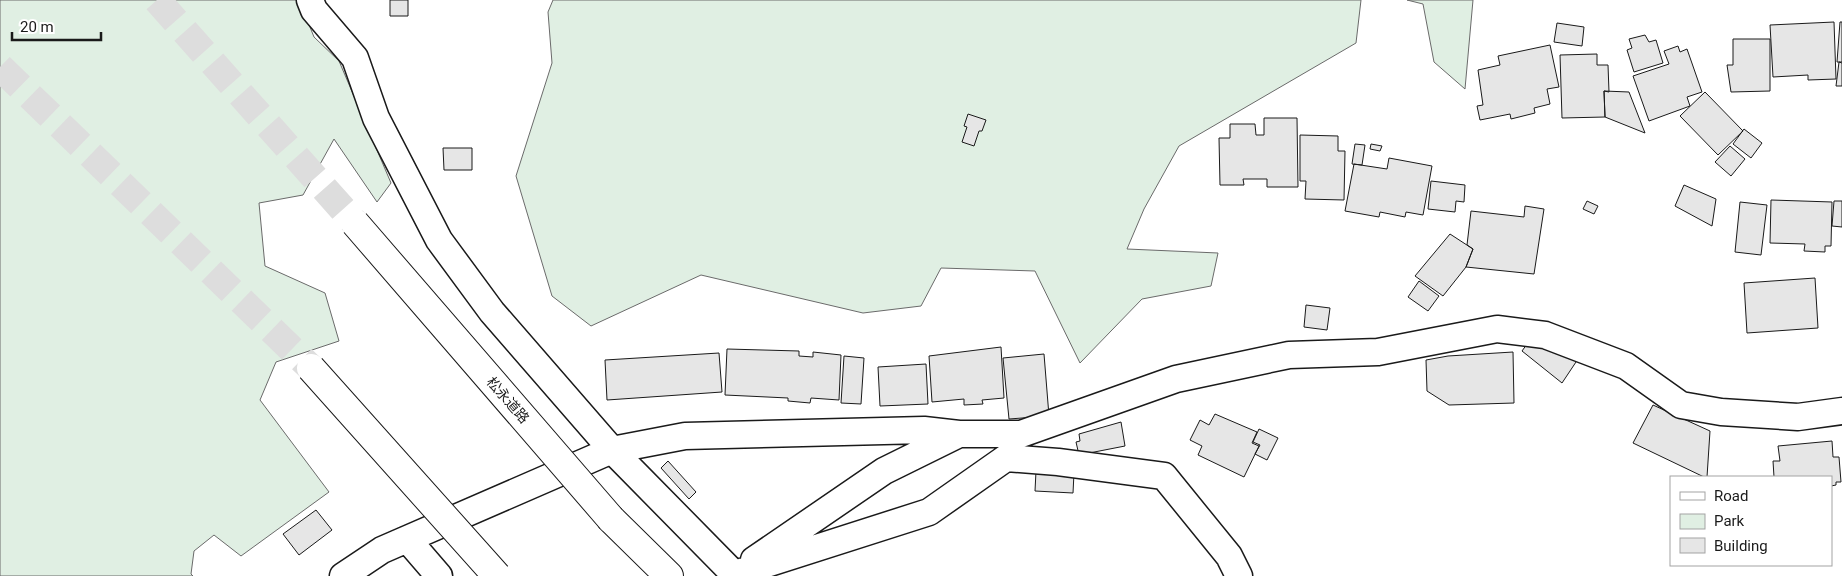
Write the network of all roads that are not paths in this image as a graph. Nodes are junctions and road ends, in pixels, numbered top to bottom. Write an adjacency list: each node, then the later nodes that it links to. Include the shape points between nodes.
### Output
1 (310, 0): 6 (street, via 314,10 355,58 376,118 439,240 492,312)
2 (355, 223): 7 (highway, 松永道路, bridge)
3 (310, 368): 11 (highway, bridge)
4 (1842, 411): 5 (street, via 1798,417 1721,412 1681,405 1626,366 1545,335 1497,329 1378,352 1289,355 1176,379 1021,434)
5 (959, 434): 6 (street, via 924,430 685,436); 14 (street, via 884,471 760,555)
6 (612, 450): 8 (street); 14 (street)
7 (611, 519): 12 (highway, 松永道路); 13 (highway)
8 (408, 540): 9 (street, via 382,550); 10 (street)
9 (342, 576)
10 (439, 576)
11 (497, 576)
12 (660, 576)
13 (669, 576)
14 (735, 576): 15 (street, via 929,512 1006,458 1164,476 1229,556)
15 (1239, 576)

